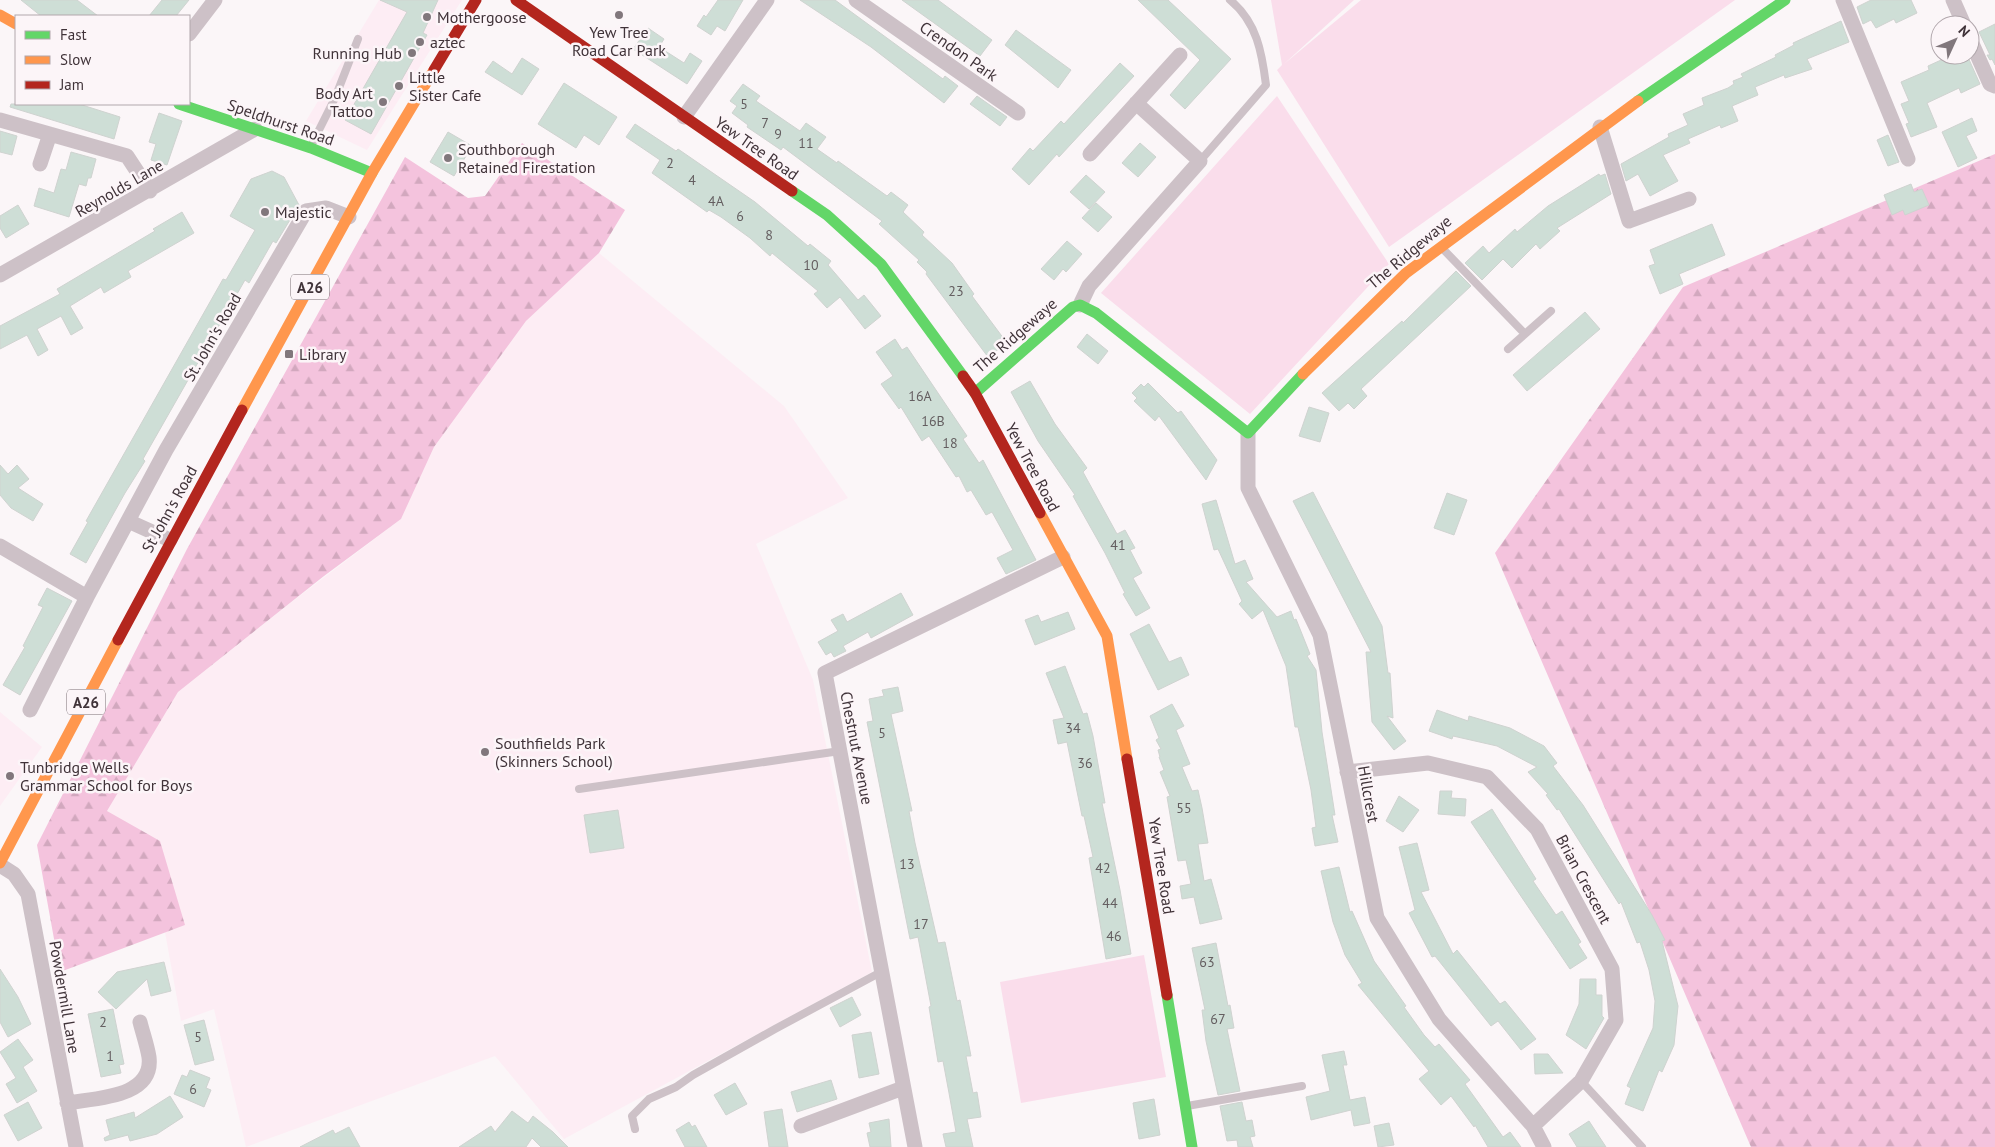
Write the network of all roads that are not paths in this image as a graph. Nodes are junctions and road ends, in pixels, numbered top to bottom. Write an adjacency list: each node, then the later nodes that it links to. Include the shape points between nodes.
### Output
1 (215, 0): 13 (street)
2 (476, 0): 31 (main road, A26)
3 (516, 0): 21 (main road, Yew Tree Road)
4 (767, 0): 21 (street)
5 (856, 0): 20 (street, Crendon Park)
6 (1230, 0): 29 (lane, via 1251,26 1262,50 1266,85)
7 (1785, 0): 23 (main road, The Ridgewaye)
8 (1843, 0): 28 (street)
9 (1952, 0): 10 (street)
10 (1959, 15)
11 (0, 16): 12 (main road)
12 (15, 24)
13 (190, 33)
14 (358, 39): 26 (lane)
15 (1180, 54): 18 (street)
16 (1980, 62): 17 (street, via 1990,84)
17 (1995, 86)
18 (1136, 103): 27 (street); 29 (street)
19 (182, 105): 24 (main road, Speldhurst Road)
20 (1018, 114)
21 (684, 117): 41 (main road, Yew Tree Road, via 827,216 880,264)
22 (0, 120): 25 (street)
23 (1600, 127): 33 (street, via 1629,221); 35 (main road, The Ridgewaye)
24 (255, 129): 26 (main road, Speldhurst Road); 32 (street, Reynolds Lane)
25 (50, 134): 30 (street); 32 (street, via 128,156)
26 (311, 148): 31 (main road, Speldhurst Road)
27 (1090, 154)
28 (1908, 159)
29 (1200, 161): 37 (street, The Ridgewaye, via 1090,286)
30 (40, 164)
31 (372, 173): 34 (main road, St John's Road / A26)
32 (150, 191): 36 (street, Reynolds Lane)
33 (1689, 199)
34 (349, 217): 43 (street, St. John's Road, via 326,208 306,211); 44 (main road, St John's Road / A26)
35 (1441, 247): 39 (lane); 42 (main road, The Ridgewaye, via 1406,273 1323,353)
36 (0, 275)
37 (1080, 305): 41 (main road, The Ridgewaye, via 1073,307); 42 (main road, The Ridgewaye, via 1096,313)
38 (1551, 311): 39 (lane)
39 (1525, 334): 40 (lane)
40 (1508, 349)
41 (975, 393): 46 (main road, Yew Tree Road)
42 (1248, 433): 50 (street, Hillcrest, via 1248,488 1320,635)
43 (128, 521): 44 (street); 47 (street, St. John's Road)
44 (170, 540): 52 (main road, St John's Road / A26)
45 (0, 546): 47 (street)
46 (1063, 557): 49 (street, Chestnut Avenue, via 825,674); 59 (main road, Yew Tree Road, via 1107,636)
47 (87, 597): 48 (street, St. John's Road)
48 (30, 710)
49 (840, 751): 51 (lane); 53 (street, Chestnut Avenue)
50 (1347, 772): 55 (street, Brian Crescent, via 1428,763 1487,777 1537,829 1612,969 1616,1020); 61 (street, Hillcrest, via 1377,918 1440,1019)
51 (579, 790)
52 (0, 864): 58 (street, Powdermill Lane, via 14,874 28,894)
53 (881, 972): 57 (street, Chestnut Avenue); 62 (lane, via 649,1099 632,1116)
54 (140, 1022): 58 (street, via 149,1058 147,1076 135,1088)
55 (1582, 1081): 61 (street, Brian Crescent); 67 (lane)
56 (1302, 1086): 59 (lane)
57 (903, 1088): 60 (street); 64 (street, Chestnut Avenue)
58 (67, 1103): 63 (street, Powdermill Lane)
59 (1185, 1106): 65 (main road, Yew Tree Road)
60 (801, 1126)
61 (1532, 1126): 66 (street, Hillcrest)
62 (635, 1129)
63 (76, 1147)
64 (914, 1147)
65 (1192, 1147)
66 (1544, 1147)
67 (1642, 1147)

